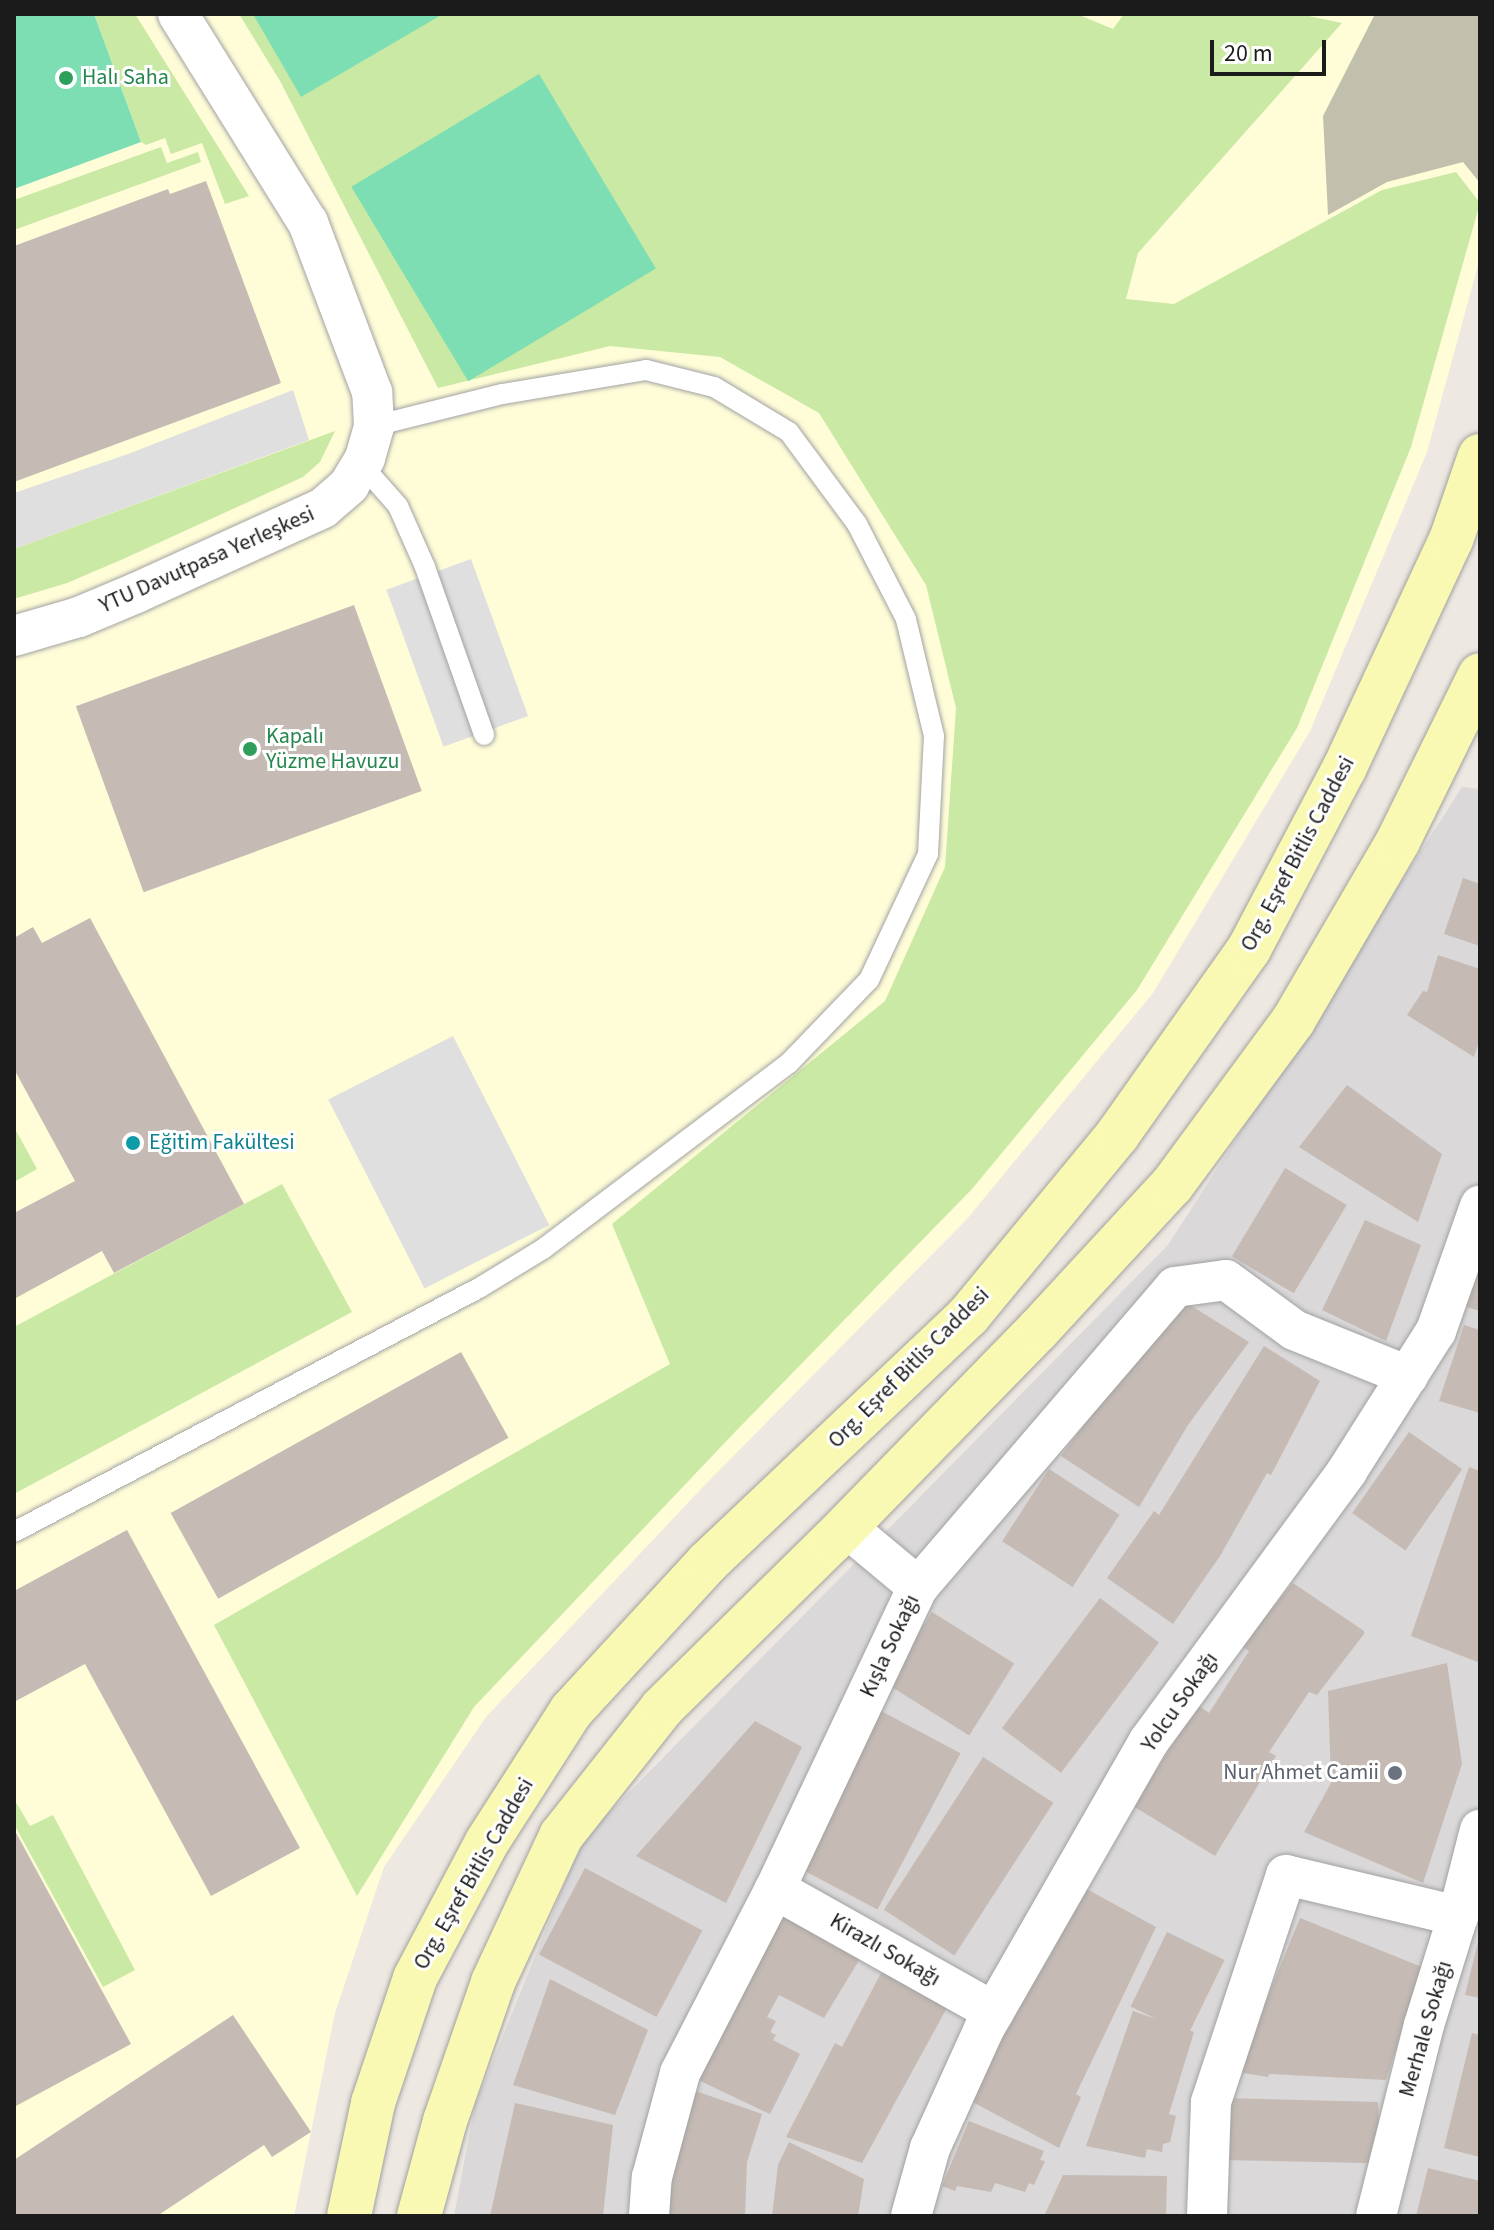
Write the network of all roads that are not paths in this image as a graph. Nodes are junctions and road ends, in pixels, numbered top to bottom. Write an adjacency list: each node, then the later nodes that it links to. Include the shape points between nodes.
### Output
1 (178, 14): 2 (street, YTU Davutpasa Yerleşkesi, via 308,223 372,392)
2 (374, 426): 4 (street, YTU Davutpasa Yerleşkesi); 12 (lane, via 502,394 646,370 714,387 789,432 857,524 906,619 934,736 928,854 869,980 799,1052 555,1240 479,1288)
3 (1480, 456): 18 (street, Org. Eşref Bitlis Caddesi, via 1451,540 1344,769 1256,935 1118,1134 969,1315 708,1562 571,1711 554,1737 487,1842 415,1978 373,2103)
4 (361, 464): 5 (street, YTU Davutpasa Yerleşkesi, via 349,485 323,508 108,605); 8 (lane, via 398,506)
5 (14, 636)
6 (1480, 675): 7 (street)
7 (1468, 729): 11 (street, via 1293,1021 1172,1185)
8 (484, 735)
9 (1480, 1206): 10 (street, Yolcu Sokağı, via 1436,1331)
10 (1408, 1376): 13 (street, Kışla Sokağı, via 1294,1330 1226,1280 1175,1287); 17 (street, Yolcu Sokağı, via 1347,1471 1149,1741)
11 (846, 1527): 13 (street); 19 (street, via 662,1708 561,1836 493,1982)
12 (14, 1532)
13 (918, 1587): 15 (street, Kışla Sokağı)
14 (1479, 1839): 16 (street, Merhale Sokağı)
15 (775, 1889): 17 (street, Kirazlı Sokağı); 20 (street, Kışla Sokağı, via 680,2073 652,2177)
16 (1458, 1916): 22 (street, via 1286,1875 1211,2102); 23 (street, Merhale Sokağı, via 1424,2025)
17 (994, 2012): 21 (street, Yolcu Sokağı, via 930,2148)
18 (349, 2216)
19 (419, 2216)
20 (649, 2216)
21 (911, 2216)
22 (1207, 2216)
23 (1376, 2216)

